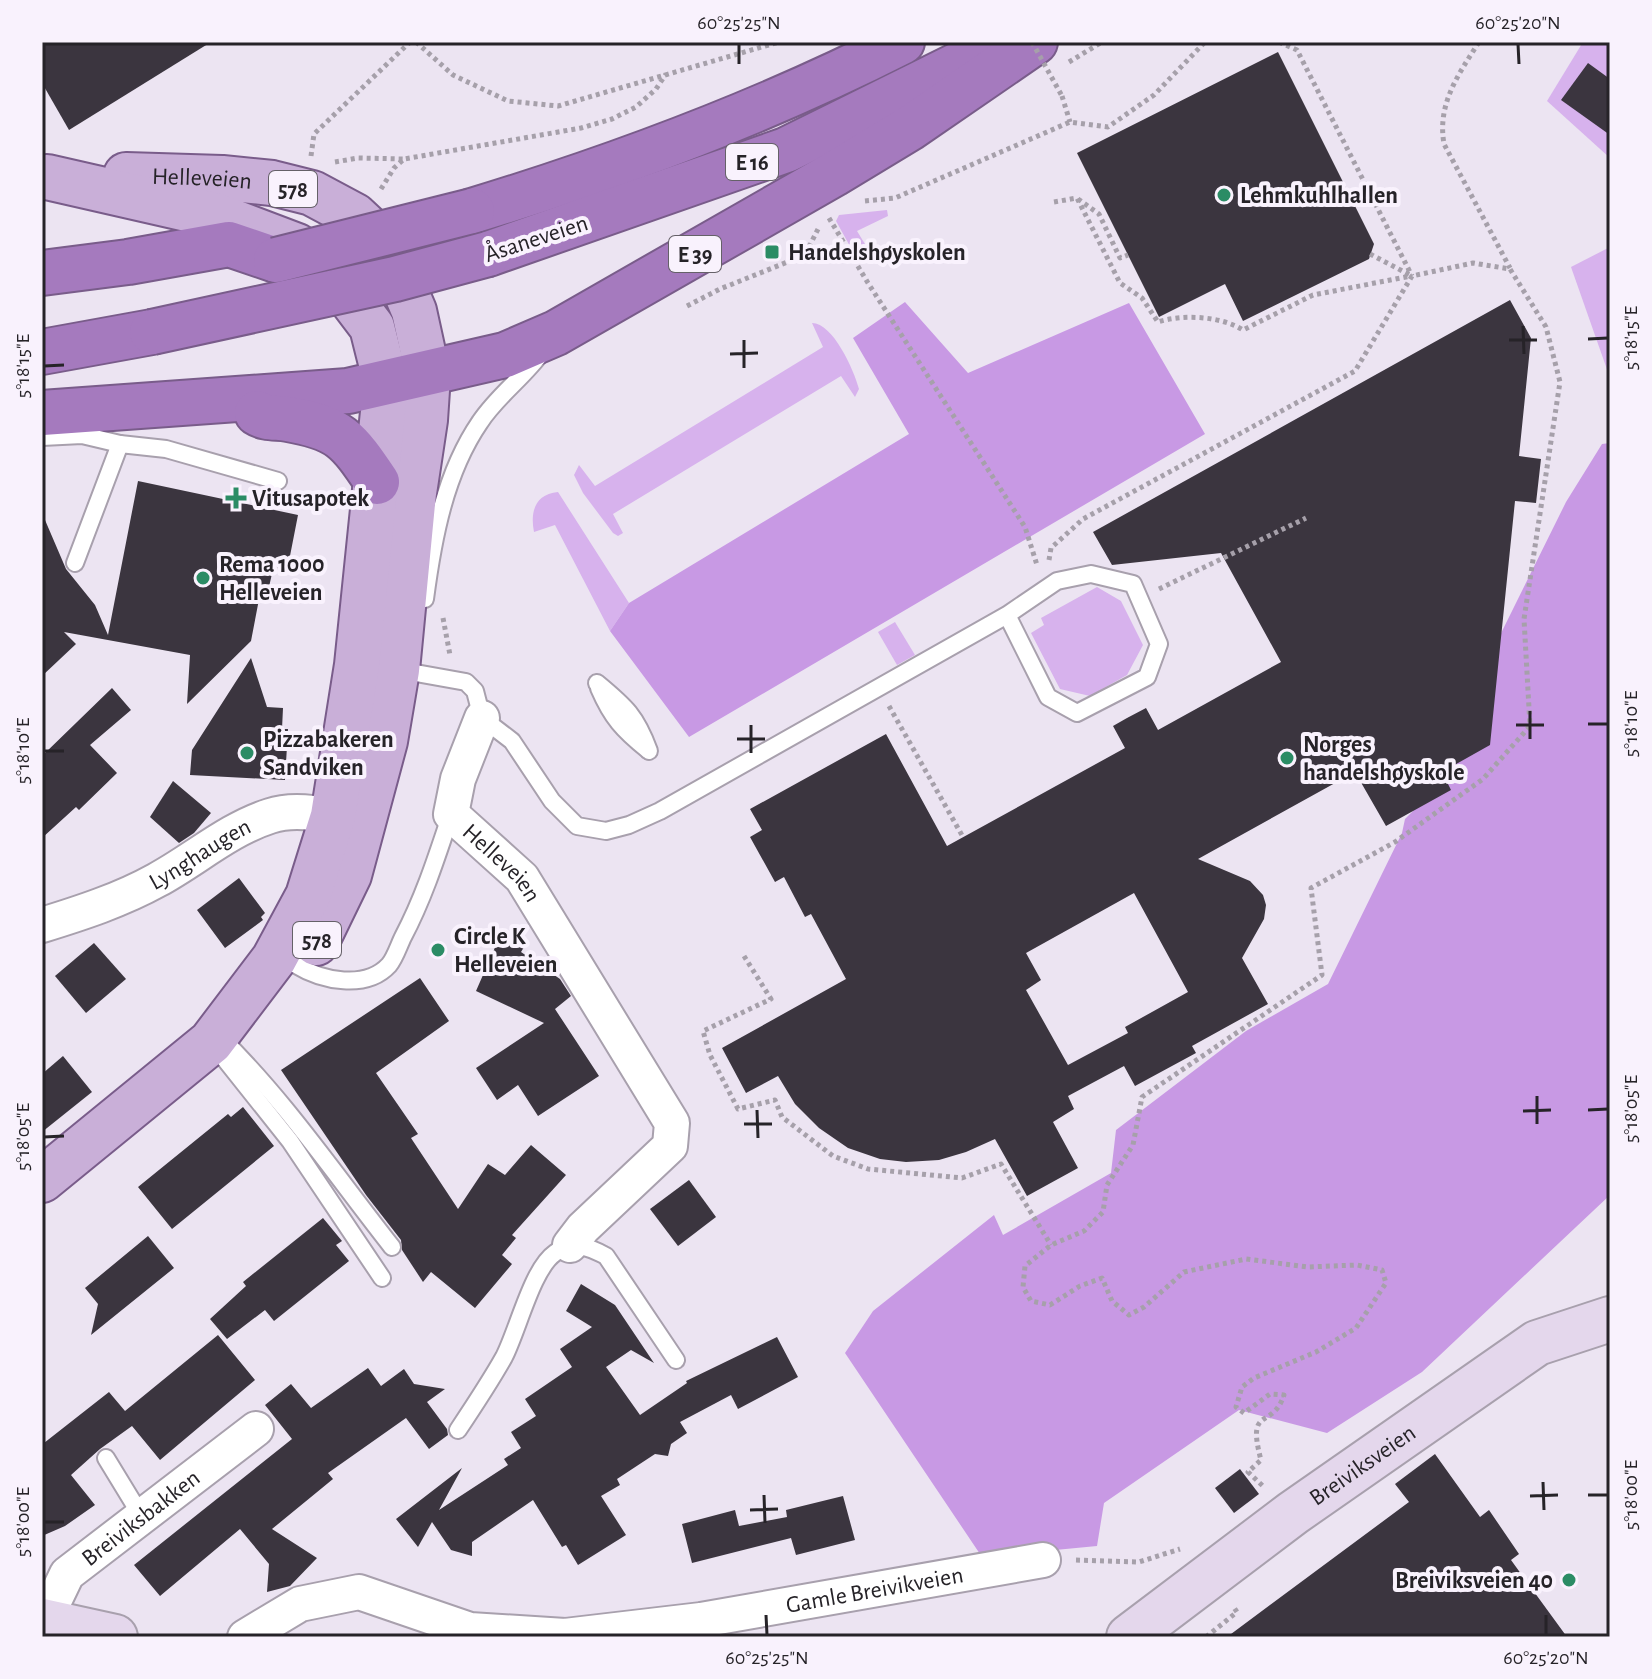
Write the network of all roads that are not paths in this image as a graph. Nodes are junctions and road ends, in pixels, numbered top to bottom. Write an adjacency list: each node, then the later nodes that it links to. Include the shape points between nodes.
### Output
1 (902, 42): 6 (highway, Åsaneveien / E 16, bridge, via 663,148 472,211 276,260 229,244)
2 (1003, 42): 9 (highway, Åsaneveien / E 16, bridge, via 786,150 488,254 395,279)
3 (1033, 42): 8 (highway, E 39, via 910,128)
4 (45, 177): 10 (main road, Helleveien / 578, via 218,216 297,246 325,265); 10 (main road, Helleveien / 578, via 272,183 312,193 355,216 386,245 414,311)
5 (42, 273): 6 (highway)
6 (129, 275): 7 (highway)
7 (42, 304)
8 (556, 333): 10 (highway, E 39, via 505,355); 19 (lane, via 481,421 453,475)
9 (42, 352)
10 (407, 379): 11 (highway, E 39, via 348,391); 16 (main road, Helleveien / 578); 19 (main road, Helleveien / 578, via 425,420)
11 (239, 400): 12 (highway, E 39); 16 (highway, via 262,417 331,429 354,448)
12 (42, 413)
13 (42, 437): 14 (lane, via 82,435)
14 (120, 444): 15 (lane, via 166,449); 17 (lane)
15 (278, 481)
16 (377, 482): 19 (main road, Helleveien / 578)
17 (75, 563)
18 (1007, 615): 18 (lane, via 1057,581 1091,574 1133,584 1159,644 1147,677 1077,713 1048,697); 20 (lane, via 681,800 606,831 577,826 552,801 512,741)
19 (391, 654): 20 (lane, via 466,682 475,691); 22 (main road, Helleveien / 578, via 385,741)
20 (482, 718): 21 (street, Helleveien, via 458,779)
21 (451, 814): 24 (lane, via 423,899 389,965 365,980 326,978); 27 (street, Helleveien, via 522,878 672,1123 670,1146)
22 (348, 820): 23 (street, Lynghaugen, via 309,812 271,815 156,881); 24 (main road, Helleveien / 578, via 349,875 312,950); 25 (main road, Helleveien / 578, via 274,959)
23 (42, 925)
24 (296, 965): 25 (main road, Helleveien / 578)
25 (219, 1034): 26 (main road, Helleveien / 578); 28 (lane); 29 (lane)
26 (42, 1180)
27 (570, 1245): 31 (lane, via 606,1256); 33 (lane, via 543,1265 505,1354)
28 (392, 1247)
29 (382, 1278)
30 (1610, 1319): 40 (street, Breiviksveien, via 1537,1343 1293,1513)
31 (676, 1360)
32 (256, 1429): 35 (street, Breiviksbakken)
33 (458, 1430)
34 (106, 1458): 35 (lane)
35 (142, 1517): 37 (street, Breiviksbakken, via 67,1574)
36 (1043, 1560): 39 (street, Gamle Breivikveien, via 701,1620 565,1636 470,1630 359,1592 300,1604)
37 (43, 1622): 38 (street, Breiviksbakken)
38 (115, 1637)
39 (245, 1637)
40 (1129, 1637)

